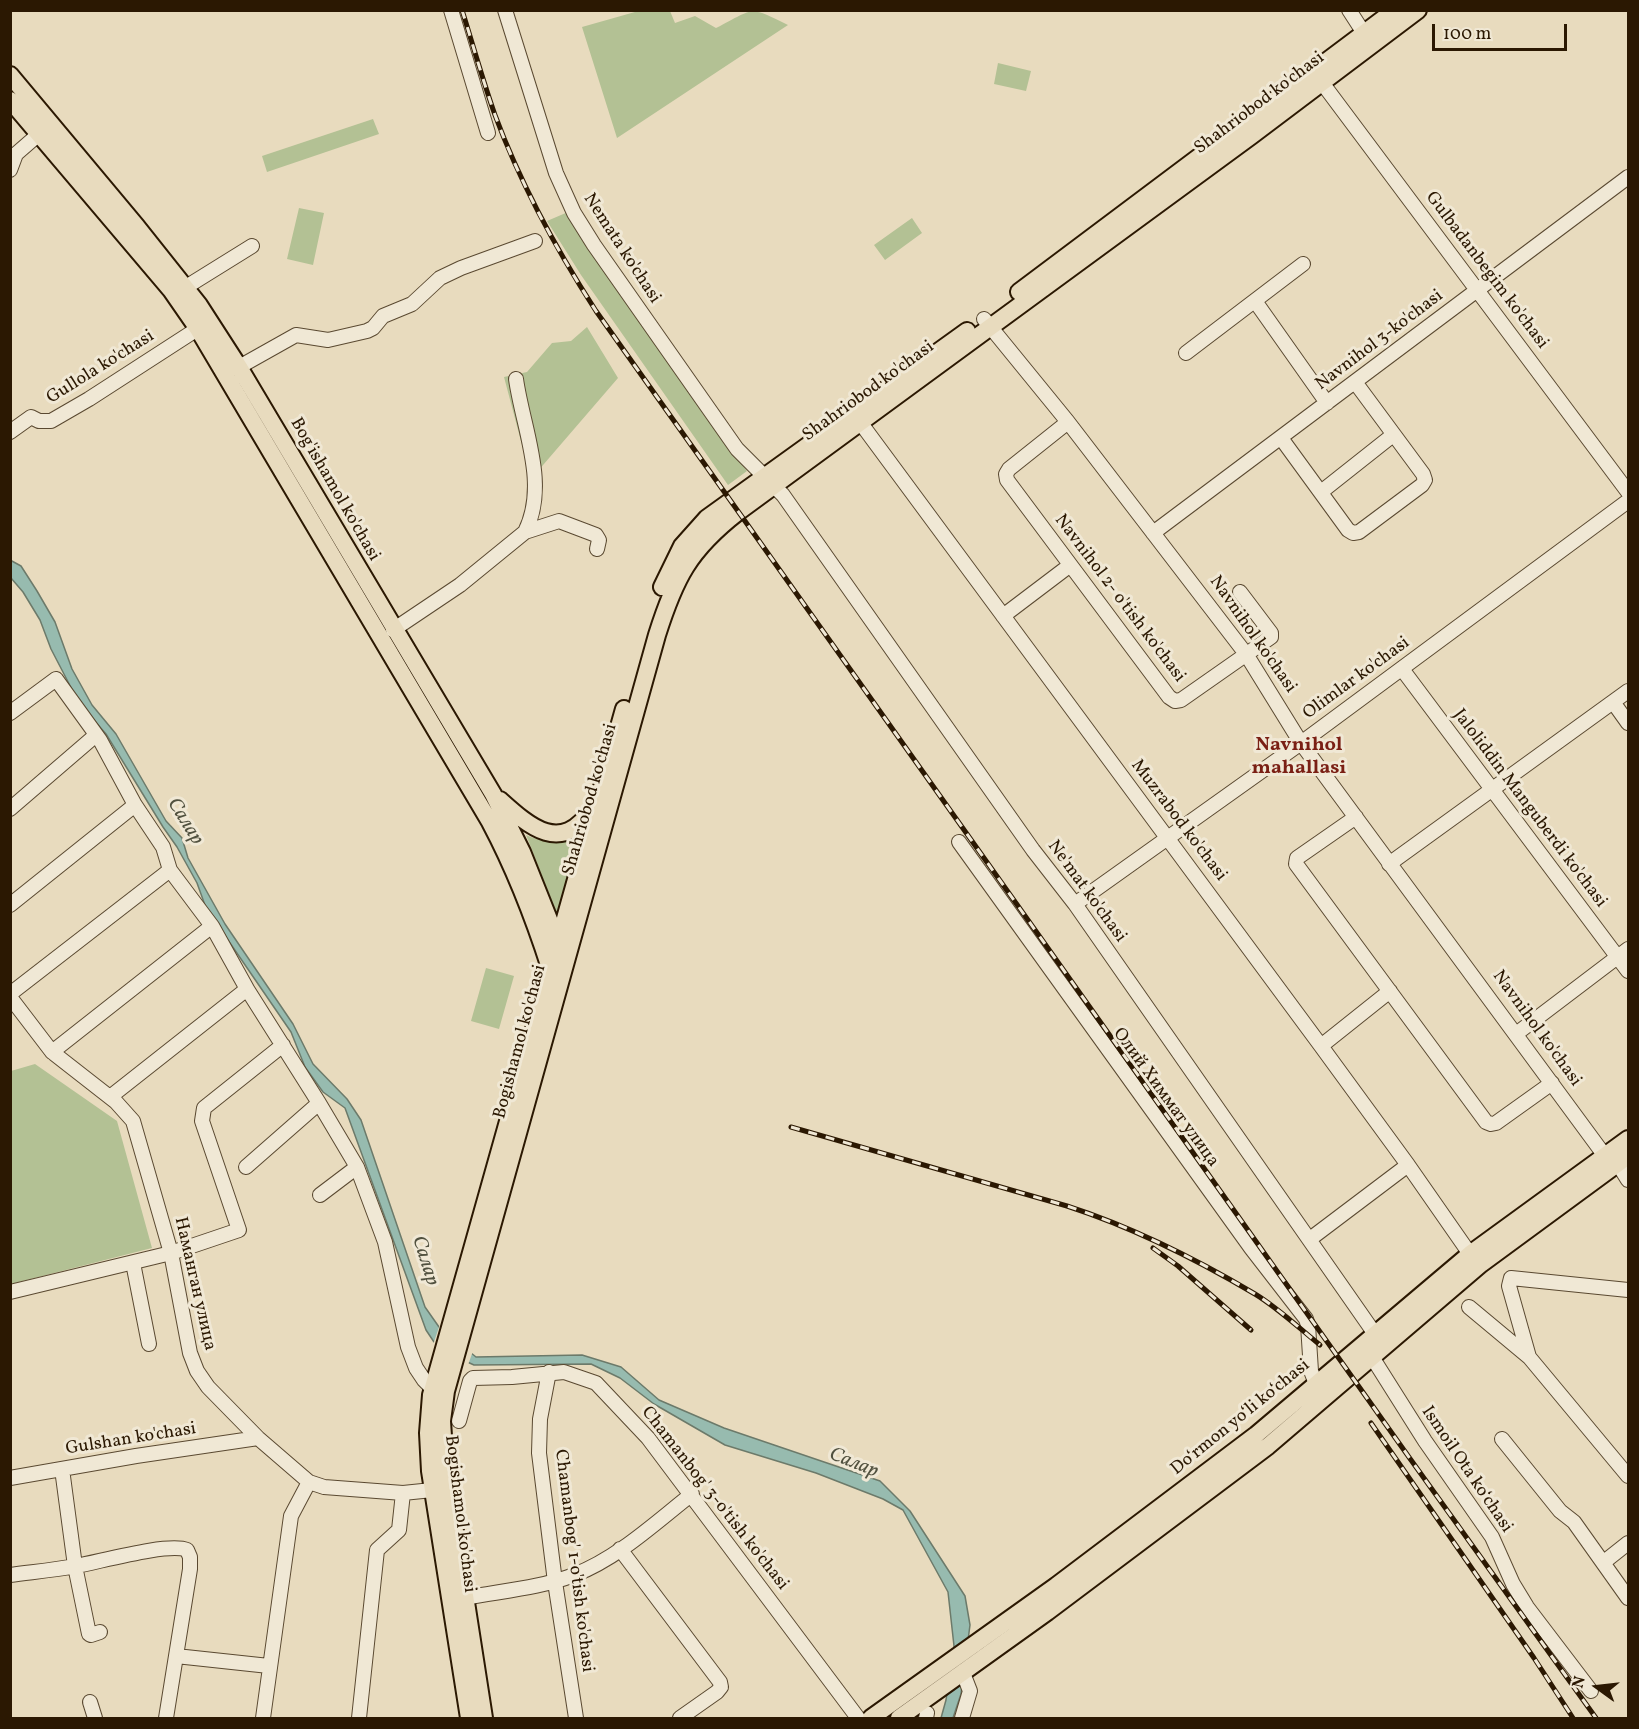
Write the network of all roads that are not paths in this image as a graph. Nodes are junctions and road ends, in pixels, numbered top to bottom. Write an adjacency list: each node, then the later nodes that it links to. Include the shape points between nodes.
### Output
1 (451, 10): 10 (street)
2 (505, 10): 32 (street, Nemata ko'chasi, via 556,173 574,213 737,449)
3 (1348, 10): 6 (street)
4 (1395, 10): 6 (main road, Shahriobod ko'chasi)
5 (1418, 10): 6 (main road, Shahriobod ko'chasi)
6 (1368, 39): 8 (main road, Shahriobod ko'chasi)
7 (10, 75): 17 (main road, Bog'ishamol ko'chasi)
8 (1318, 77): 18 (street, Gulbadanbegim ko'chasi); 20 (main road, Shahriobod ko'chasi)
9 (10, 100): 11 (main road, Bog'ishamol ko'chasi)
10 (488, 133)
11 (39, 134): 12 (street, via 16,154); 21 (main road, Bog'ishamol ko'chasi)
12 (10, 170)
13 (1629, 177): 18 (street, Navnihol 3-ko'chasi)
14 (535, 241): 23 (street, via 440,278 412,304 383,316 367,331 324,340 296,335)
15 (252, 246): 17 (street)
16 (1303, 264): 19 (street)
17 (186, 287): 21 (main road, Bog'ishamol ko'chasi)
18 (1478, 290): 25 (street, Navnihol 3-ko'chasi); 34 (street, Gulbadanbegim ko'chasi)
19 (1255, 301): 22 (street); 26 (street)
20 (987, 323): 27 (main road, Shahriobod ko'chasi); 28 (street, Navnihol ko'chasi)
21 (204, 326): 23 (main road, Bog'ishamol ko'chasi); 29 (street, Gullola ko'chasi, via 51,421 31,417); 36 (main road, Bog'ishamol ko'chasi)
22 (1186, 353)
23 (239, 367): 36 (main road, Bog'ishamol ko'chasi)
24 (516, 379): 37 (street, via 536,492)
25 (1355, 382): 26 (street, Navnihol 3-ko'chasi); 30 (street)
26 (1327, 403): 31 (street, Navnihol 3-ko'chasi)
27 (856, 418): 32 (main road, Shahriobod ko'chasi); 43 (street, Muzrabod ko'chasi)
28 (1068, 422): 38 (street, Navnihol ko'chasi); 41 (street, Navnihol 2- o'tish ko'chasi, via 1006,474)
29 (10, 432)
30 (1393, 435): 33 (street); 33 (street, via 1423,474 1422,485 1353,533)
31 (1281, 438): 33 (street); 38 (street, Navnihol 3-ko'chasi)
32 (769, 481): 56 (main road, Shahriobod ko'chasi, via 722,506 700,525 669,570 650,618); 64 (main road, Shahriobod ko'chasi, via 709,537 675,583); 65 (street, Ne'mat ko'chasi, via 783,495)
33 (1320, 492)
34 (1629, 492)
35 (1629, 501): 46 (street, Olimlar ko'chasi)
36 (317, 514): 40 (main road, Bog'ishamol ko'chasi)
37 (525, 532): 39 (street, via 559,521 596,535); 44 (street, via 460,585)
38 (1153, 533): 45 (street, Navnihol ko'chasi)
39 (597, 549)
40 (342, 558): 44 (main road, Bog'ishamol ko'chasi); 50 (main road, Bog'ishamol ko'chasi)
41 (1069, 566): 43 (street); 45 (street, Navnihol 2- o'tish ko'chasi, via 1175,701)
42 (1240, 592): 45 (street, Navnihol 2- o'tish ko'chasi, via 1271,633)
43 (1003, 616): 60 (street, Muzrabod ko'chasi)
44 (393, 630): 50 (main road, Bog'ishamol ko'chasi)
45 (1246, 654): 53 (street, Navnihol ko'chasi)
46 (1402, 669): 53 (street, Olimlar ko'chasi); 54 (street, Jaloliddin Manguberdi ko'chasi)
47 (1629, 691): 48 (street)
48 (1613, 702): 51 (street); 54 (street)
49 (10, 713): 52 (street, via 56,679)
50 (439, 721): 55 (main road, Bog'ishamol ko'chasi); 70 (main road, Bog'ishamol ko'chasi)
51 (1629, 723)
52 (96, 735): 57 (street); 58 (street)
53 (1301, 743): 59 (street, Navnihol ko'chasi); 60 (street, Olimlar ko'chasi)
54 (1491, 790): 62 (street); 69 (street, Jaloliddin Manguberdi ko'chasi)
55 (492, 794): 56 (main road, via 528,825 552,833 580,824); 68 (main road, Bog'ishamol ko'chasi, via 522,852)
56 (600, 795): 64 (main road, Shahriobod ko'chasi)
57 (135, 805): 63 (street, via 163,848); 66 (street)
58 (10, 809)
59 (1356, 817): 62 (street, Navnihol ko'chasi); 73 (street, via 1297,858 1296,864)
60 (1169, 838): 65 (street, Olimlar ko'chasi); 77 (street, Muzrabod ko'chasi)
61 (959, 842): 101 (street, Олий Химмат улица, via 1306,1319)
62 (1389, 864): 75 (street, Navnihol ko'chasi)
63 (170, 870): 67 (street); 74 (street)
64 (576, 902): 68 (main road, Shahriobod ko'chasi); 70 (main road, Shahriobod ko'chasi)
65 (1075, 904): 89 (street, Ne'mat ko'chasi)
66 (10, 905)
67 (212, 926): 72 (street); 78 (street)
68 (558, 941): 70 (main road, Shahriobod ko'chasi)
69 (1623, 952): 71 (street, Jaloliddin Manguberdi ko'chasi); 75 (street)
70 (558, 966): 102 (main road, Bogishamol ko'chasi)
71 (1629, 971)
72 (247, 988): 76 (street); 80 (street)
73 (1390, 991): 77 (street); 79 (street, via 1486,1122 1496,1123)
74 (10, 995): 78 (street, Наманган улица)
75 (1516, 1034): 79 (street, Navnihol ko'chasi)
76 (283, 1045): 81 (street); 90 (street, via 204,1108 202,1121 239,1230)
77 (1321, 1046): 84 (street, Muzrabod ko'chasi)
78 (52, 1052): 80 (street, Наманган улица)
79 (1552, 1083): 83 (street, Navnihol ko'chasi)
80 (110, 1097): 90 (street, Наманган улица, via 133,1121)
81 (319, 1102): 85 (street); 86 (street)
82 (1629, 1139): 83 (main road, Do‘rmon yo‘li ko‘chasi)
83 (1615, 1157): 87 (street, Navnihol ko'chasi); 91 (main road, Do‘rmon yo‘li ko‘chasi); 98 (main road, Do‘rmon yo‘li ko‘chasi)
84 (1408, 1165): 89 (street); 91 (street, Muzrabod ko'chasi)
85 (246, 1167)
86 (357, 1167): 88 (street); 102 (street, via 385,1242 408,1347 416,1368)
87 (1629, 1180)
88 (320, 1195)
89 (1310, 1239): 96 (street, Ne'mat ko'chasi)
90 (171, 1253): 92 (street); 104 (street, Наманган улица, via 197,1371)
91 (1470, 1254): 96 (main road, Do‘rmon yo‘li ko‘chasi)
92 (133, 1263): 94 (street); 97 (street)
93 (1629, 1290): 99 (street, via 1512,1278 1509,1286)
94 (10, 1292)
95 (1469, 1306): 99 (street)
96 (1375, 1334): 101 (main road, Do‘rmon yo‘li ko‘chasi)
97 (149, 1344)
98 (1372, 1357): 121 (main road, Do‘rmon yo‘li ko‘chasi, via 1268,1446); 127 (street, Ismoil Ota koʻchasi, via 1492,1537 1527,1607)
99 (1528, 1357): 107 (street)
100 (549, 1372): 103 (street, Chamanbog' 3-o'tish ko'chasi, via 473,1378); 112 (street, Chamanbog' 3-o'tish ko'chasi, via 564,1372 596,1383 648,1438); 118 (street, Chamanbog' 1-o'tish ko'chasi, via 540,1419 539,1454)
101 (1316, 1384): 121 (main road, Do‘rmon yo‘li ko‘chasi)
102 (439, 1390): 110 (main road, Bogishamol ko'chasi, via 428,1433)
103 (459, 1421)
104 (258, 1438): 106 (street, Gulshan ko'chasi); 109 (street, Наманган улица)
105 (1502, 1439): 115 (street)
106 (62, 1469): 108 (street, Gulshan ko'chasi); 116 (street)
107 (1629, 1476)
108 (10, 1478)
109 (309, 1482): 111 (street, Наманган улица, via 324,1487); 125 (street, via 291,1516)
110 (440, 1489): 111 (street, Наманган улица); 119 (main road, Bogishamol ko'chasi); 134 (main road, Bogishamol ko'chasi)
111 (403, 1492): 133 (street, via 399,1530 376,1550)
112 (692, 1494): 114 (street); 138 (street, Chamanbog' 3-o'tish ko'chasi)
113 (1629, 1543): 115 (street)
114 (620, 1550): 118 (street); 137 (street, via 720,1682 717,1692)
115 (1604, 1562): 120 (street)
116 (75, 1566): 117 (street); 122 (street, via 88,1634); 124 (street, via 155,1550 187,1550 190,1569)
117 (10, 1575)
118 (555, 1582): 119 (street); 136 (street, Chamanbog' 1-o'tish ko'chasi)
119 (465, 1598): 135 (main road, Bogishamol ko'chasi)
120 (1629, 1598)
121 (1042, 1605): 123 (main road, Do‘rmon yo‘li ko‘chasi)
122 (100, 1632)
123 (1004, 1634): 126 (main road, Do‘rmon yo‘li ko‘chasi); 129 (main road, Do‘rmon yo‘li ko‘chasi)
124 (176, 1656): 125 (street); 131 (street)
125 (269, 1666): 132 (street)
126 (963, 1673): 129 (main road, Do‘rmon yo‘li ko‘chasi); 141 (street, via 970,1691)
127 (1591, 1691)
128 (90, 1702): 130 (street)
129 (925, 1704): 139 (main road, Do‘rmon yo‘li ko‘chasi); 140 (main road, Do‘rmon yo‘li ko‘chasi)
130 (95, 1719)
131 (166, 1719)
132 (263, 1719)
133 (359, 1719)
134 (469, 1719)
135 (484, 1719)
136 (576, 1719)
137 (680, 1719)
138 (858, 1719)
139 (871, 1719)
140 (899, 1719)
141 (962, 1719)

